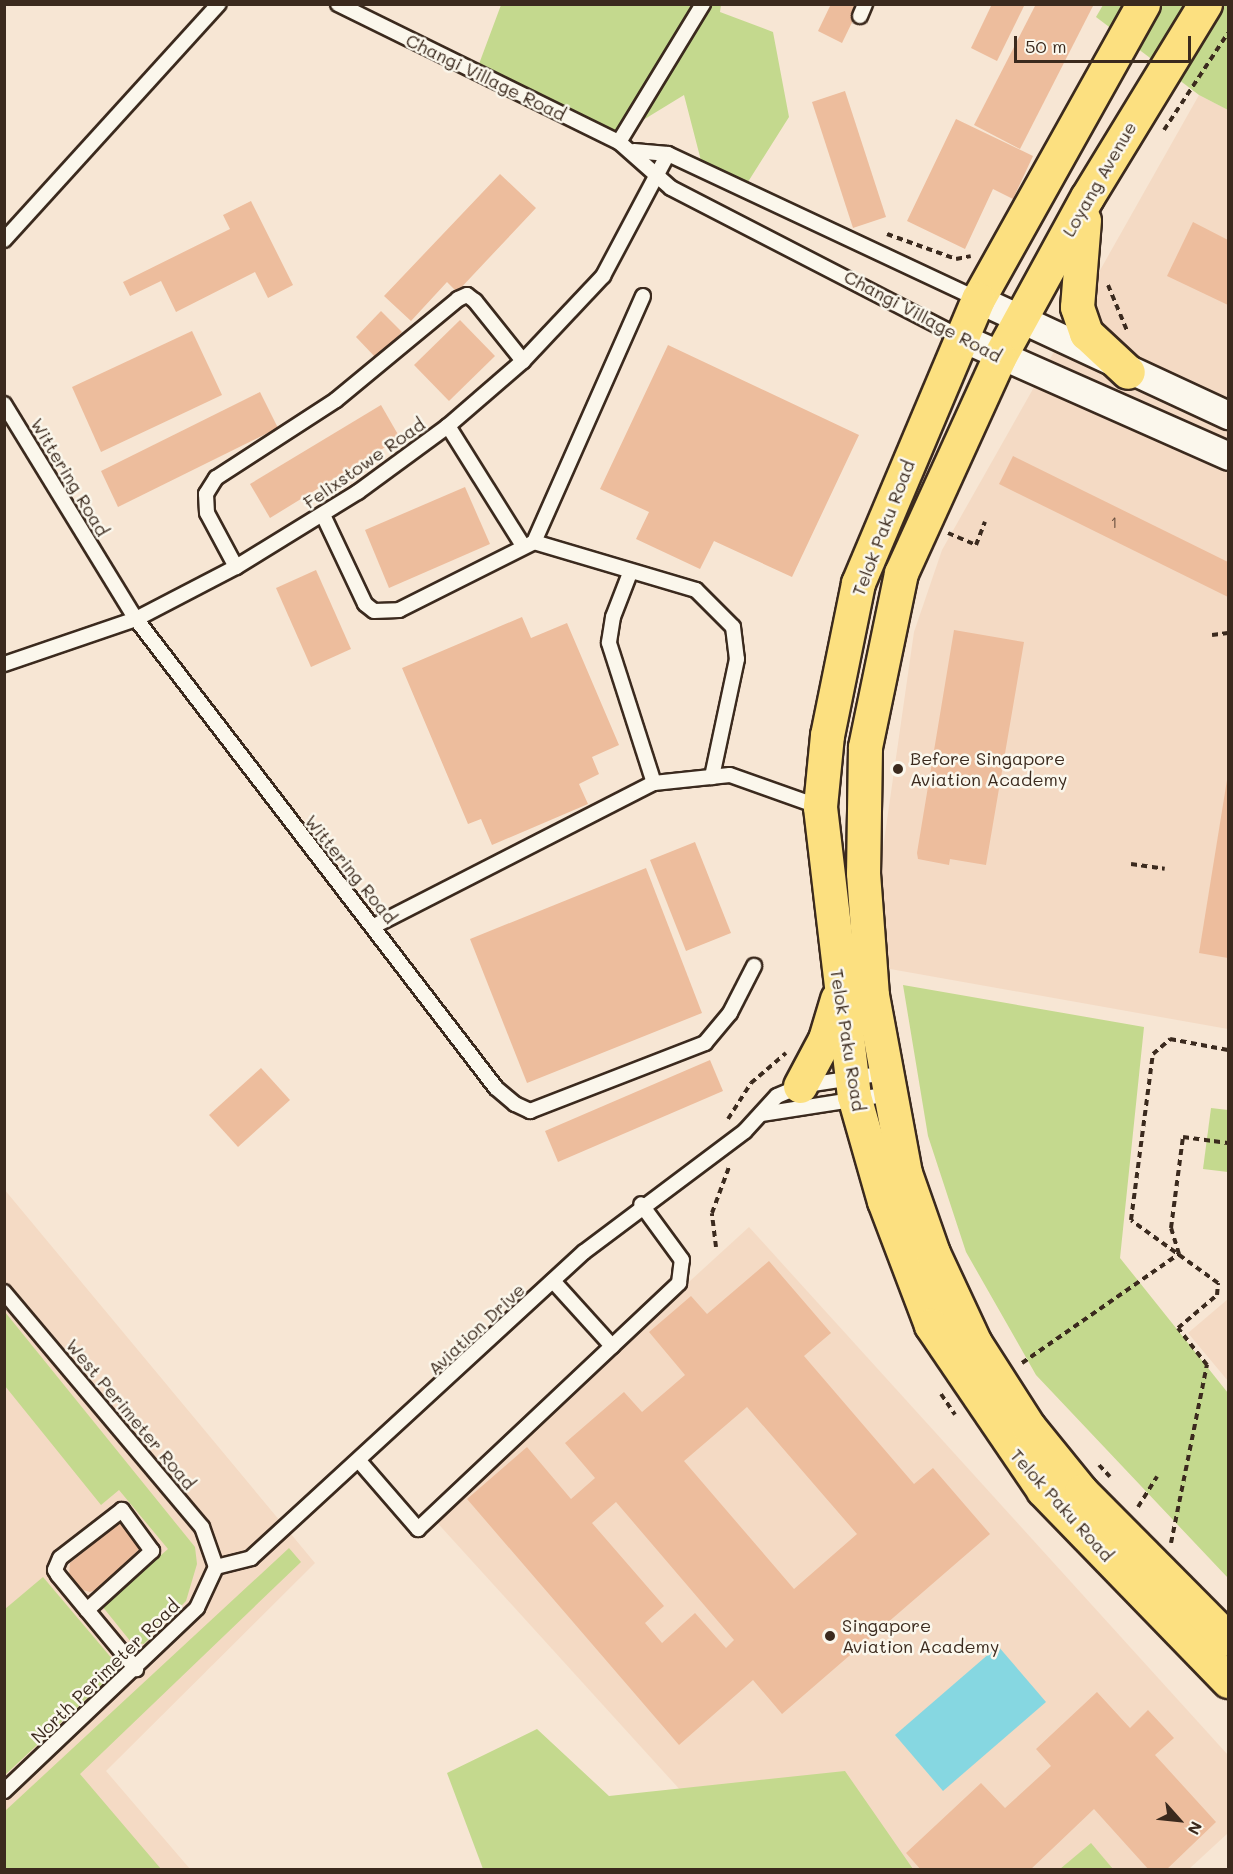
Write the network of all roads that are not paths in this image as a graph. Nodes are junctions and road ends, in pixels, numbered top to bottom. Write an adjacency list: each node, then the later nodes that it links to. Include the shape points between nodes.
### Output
1 (219, 4): 11 (lane)
2 (338, 4): 6 (lane, Changi Village Road)
3 (703, 4): 6 (lane)
4 (1143, 4): 13 (main road)
5 (1205, 4): 10 (main road, Loyang Avenue)
6 (619, 142): 7 (lane, Changi Village Road)
7 (634, 151): 8 (lane, Changi Village Road); 9 (lane, Changi Village Road)
8 (668, 154): 9 (lane, Felixstowe Road); 13 (lane, Changi Village Road)
9 (655, 178): 15 (lane, Changi Village Road); 17 (lane, Felixstowe Road, via 603,276)
10 (1087, 197): 14 (main road, Loyang Avenue); 18 (main road, via 1075,279 1077,307 1086,333)
11 (4, 240)
12 (643, 296): 24 (lane)
13 (978, 299): 14 (street, Changi Village Road); 15 (main road)
14 (1020, 319): 16 (main road, Loyang Avenue); 18 (street, Changi Village Road)
15 (960, 337): 16 (street, Changi Village Road); 31 (main road, Telok Paku Road, via 858,583 827,735)
16 (999, 358): 22 (street, Changi Village Road); 35 (main road, Telok Paku Road, via 901,573 872,699 865,747 863,873 872,995)
17 (523, 361): 21 (lane, Felixstowe Road); 25 (lane, via 475,301 467,295 458,298 336,400 216,478 206,495 207,513)
18 (1128, 372): 20 (street, Changi Village Road)
19 (4, 404): 27 (lane, Wittering Road)
20 (1228, 415)
21 (448, 426): 23 (lane, Felixstowe Road); 24 (lane)
22 (1228, 456)
23 (323, 515): 24 (lane, via 365,604 374,611 399,610); 25 (lane, Felixstowe Road)
24 (528, 543): 26 (lane)
25 (236, 567): 27 (lane, Felixstowe Road)
26 (630, 573): 29 (lane, via 696,590 733,627 737,659); 30 (lane, via 613,617 609,643)
27 (136, 619): 28 (lane, Felixstowe Road); 32 (lane, Wittering Road)
28 (4, 664)
29 (712, 777): 30 (lane); 31 (lane, via 730,775)
30 (654, 783): 32 (lane)
31 (820, 807): 34 (main road, Telok Paku Road)
32 (374, 926): 33 (lane, Wittering Road, via 496,1088 530,1111 705,1043 730,1013)
33 (754, 966)
34 (839, 991): 36 (main road, via 825,1039); 37 (main road, Telok Paku Road)
35 (888, 1084): 37 (lane, Aviation Drive); 37 (lane, Aviation Drive); 46 (main road, Telok Paku Road, via 909,1183 975,1343 1029,1427 1082,1491)
36 (800, 1086): 37 (lane, Aviation Drive); 38 (lane, Aviation Drive, via 777,1096)
37 (852, 1086): 38 (lane, Aviation Drive); 48 (main road, Telok Paku Road, via 884,1201 930,1325 1043,1490)
38 (762, 1114): 39 (lane, Aviation Drive, via 708,1161)
39 (641, 1204): 40 (lane, Aviation Drive); 42 (lane, via 682,1260 683,1272 679,1283)
40 (554, 1281): 42 (lane); 43 (lane, Aviation Drive)
41 (4, 1292): 44 (lane, West Perimeter Road, via 202,1527)
42 (612, 1346): 43 (lane, via 418,1529)
43 (360, 1462): 44 (lane, Aviation Drive, via 251,1558)
44 (216, 1567): 47 (lane, North Perimeter Road, via 207,1596)
45 (87, 1610): 45 (lane, via 58,1575 56,1563 112,1512 122,1510 152,1551); 47 (lane)
46 (1228, 1639)
47 (136, 1669): 49 (lane, North Perimeter Road)
48 (1228, 1681)
49 (4, 1791)

